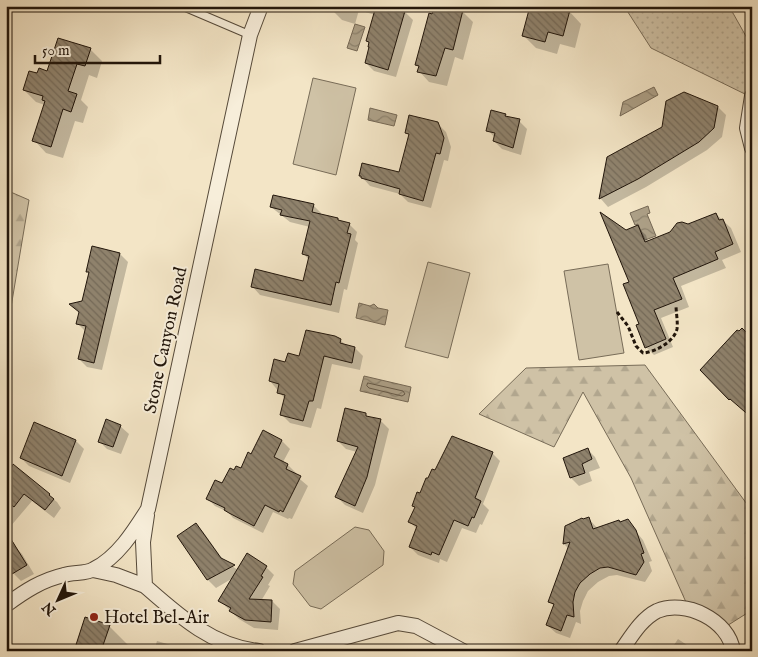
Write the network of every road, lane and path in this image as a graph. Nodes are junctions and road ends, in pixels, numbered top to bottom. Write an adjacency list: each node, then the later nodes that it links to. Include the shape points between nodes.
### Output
1 (182, 6): 3 (lane)
2 (261, 6): 3 (street, Stone Canyon Road)
3 (250, 35): 8 (street, Stone Canyon Road)
4 (752, 96): 5 (street, via 747,128)
5 (752, 148)
6 (676, 305): 7 (path, via 677,330 671,340 647,353 636,346 628,326)
7 (617, 312)
8 (148, 509): 9 (street, Stone Canyon Road, via 124,543); 10 (street, via 143,542)
9 (93, 570): 10 (street); 11 (street, Stone Canyon Road, via 46,579)
10 (145, 586): 12 (street, via 197,629 244,650)
11 (6, 605)
12 (259, 651)
13 (295, 651): 14 (street, via 398,623 416,626)
14 (463, 651)
15 (621, 651): 16 (street, via 643,622 657,612 673,608 707,615 722,629)
16 (733, 651)

